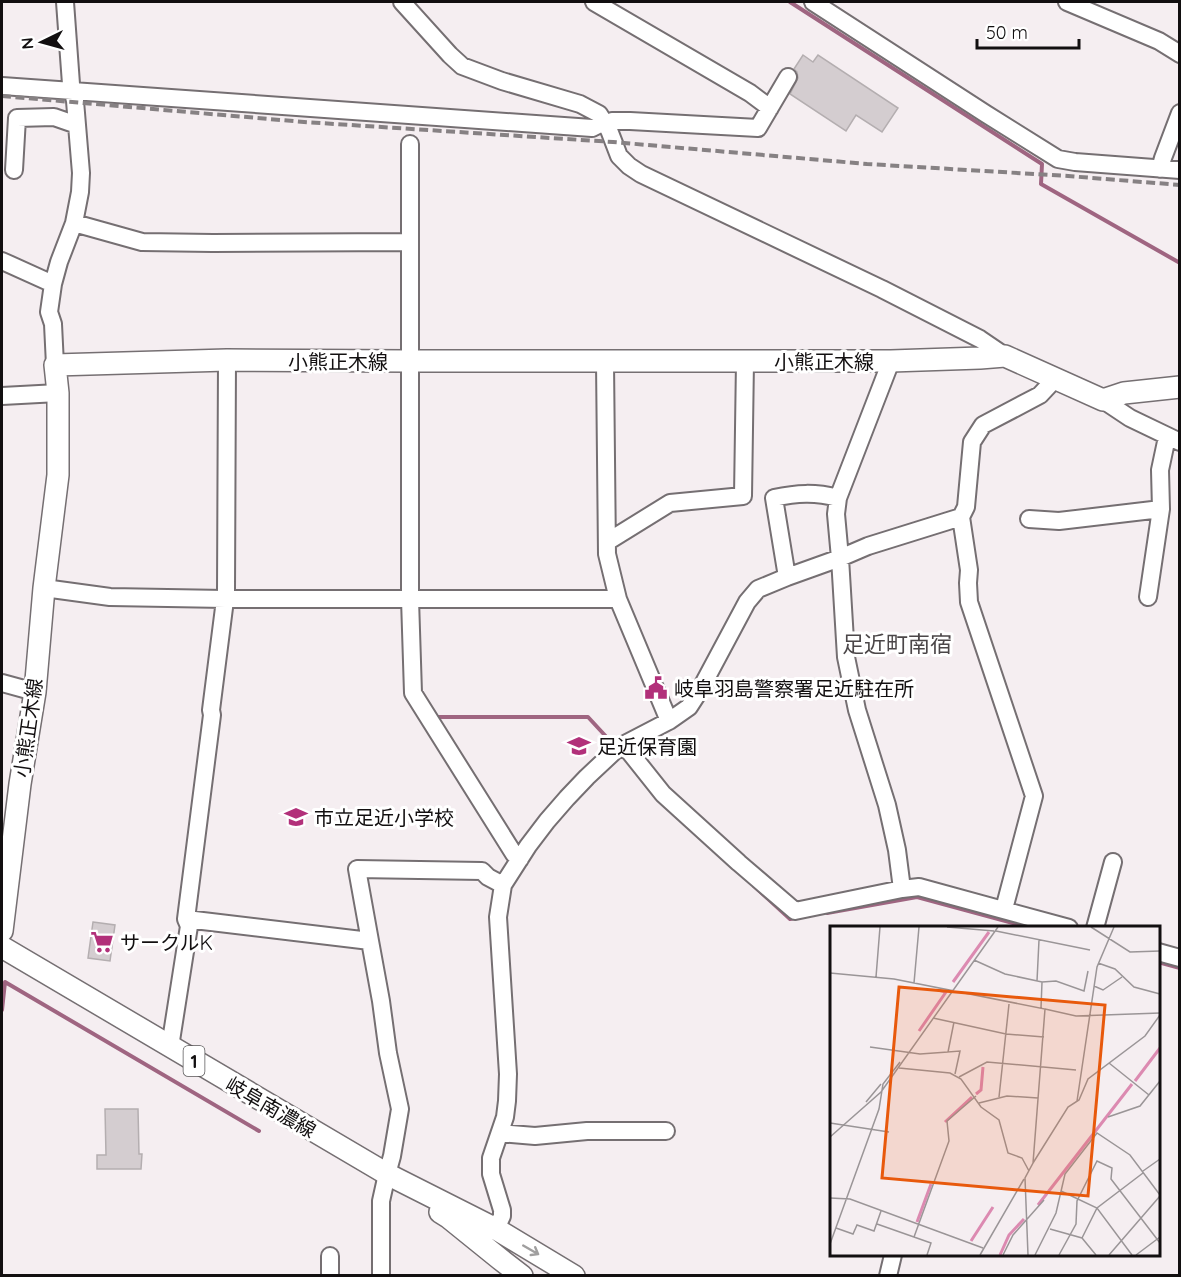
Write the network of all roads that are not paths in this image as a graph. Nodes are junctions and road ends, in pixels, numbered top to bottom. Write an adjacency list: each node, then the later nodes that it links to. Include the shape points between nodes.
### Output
1 (65, 2): 9 (street)
2 (402, 2): 12 (street, via 462,66 580,104 598,114)
3 (594, 2): 10 (street)
4 (813, 2): 15 (street, via 1058,159)
5 (1067, 2): 6 (street, via 1159,41)
6 (1179, 54)
7 (788, 77): 10 (street)
8 (2, 86): 9 (street)
9 (72, 91): 12 (street, via 592,128); 13 (street)
10 (770, 108): 12 (street, via 758,128)
11 (1179, 113): 15 (street)
12 (604, 123): 22 (street, via 619,156 641,174 882,289 981,339)
13 (77, 125): 16 (street, via 54,117 17,118); 18 (street, via 81,173)
14 (411, 144): 19 (street)
15 (1160, 169): 17 (street)
16 (14, 170)
17 (1179, 170)
18 (74, 223): 19 (street, via 142,242); 21 (street)
19 (410, 242): 26 (street)
20 (2, 261): 21 (street)
21 (53, 284): 28 (street, via 49,312)
22 (1005, 356): 25 (main road, 小熊正木線); 29 (main road, 小熊正木線)
23 (227, 360): 26 (main road, 小熊正木線); 28 (main road, 小熊正木線); 44 (street)
24 (745, 361): 25 (main road, 小熊正木線); 27 (main road, 小熊正木線); 39 (street, via 743,496 670,503)
25 (891, 361): 35 (street)
26 (410, 362): 27 (main road, 小熊正木線); 45 (street)
27 (605, 362): 39 (street)
28 (55, 365): 31 (main road, 小熊正木線)
29 (1055, 379): 33 (main road, 小熊正木線); 37 (street, via 1040,395 983,425 972,442 966,507)
30 (1179, 387): 33 (main road, via 1124,393)
31 (58, 393): 32 (street); 42 (main road, 小熊正木線, via 58,475)
32 (2, 396)
33 (1103, 400): 34 (street)
34 (1173, 440): 36 (street, via 1161,470)
35 (838, 498): 40 (street); 41 (street, via 790,494 774,498)
36 (1161, 509): 38 (street, via 1059,521); 43 (street)
37 (961, 517): 40 (street); 55 (street, via 969,602 1034,796)
38 (1029, 519)
39 (608, 542): 46 (street, via 607,554)
40 (840, 558): 41 (street); 54 (street, via 846,657 857,710 889,814)
41 (787, 577): 49 (street, via 758,589 747,602 695,699)
42 (44, 588): 44 (street, via 111,597); 48 (main road, 小熊正木線)
43 (1148, 597)
44 (225, 599): 45 (street); 56 (street)
45 (410, 599): 46 (street); 51 (street, via 412,693)
46 (618, 599): 49 (street)
47 (2, 684): 48 (street)
48 (35, 692): 59 (main road, 小熊正木線)
49 (669, 722): 50 (street)
50 (624, 745): 51 (street, via 567,798); 54 (street, via 663,794 795,911)
51 (520, 859): 53 (street)
52 (1113, 862): 58 (street)
53 (503, 885): 60 (street, via 482,871 357,869); 66 (street, via 498,931 508,1092)
54 (902, 889): 55 (street, via 919,887)
55 (1004, 909): 57 (street)
56 (186, 919): 60 (street); 64 (street, via 189,926)
57 (1065, 926)
58 (1095, 926)
59 (2, 931)
60 (370, 941): 67 (street, via 400,1109)
61 (2, 947): 64 (main road, 岐阜南濃線 / 1)
62 (1160, 953): 63 (street)
63 (1179, 958)
64 (171, 1047): 67 (main road, 岐阜南濃線 / 1)
65 (666, 1131): 66 (street, via 587,1131 536,1136)
66 (500, 1133): 68 (street, via 491,1158 491,1174 502,1209)
67 (387, 1174): 68 (main road, 岐阜南濃線 / 1); 72 (street, via 381,1201); 73 (main road, 岐阜南濃線 / 1, via 402,1189 448,1217)
68 (496, 1229): 74 (main road, 岐阜南濃線 / 1, one-way to 74)
69 (330, 1256): 71 (street)
70 (893, 1256): 75 (street)
71 (330, 1275)
72 (381, 1275)
73 (522, 1275)
74 (574, 1275)
75 (888, 1275)

